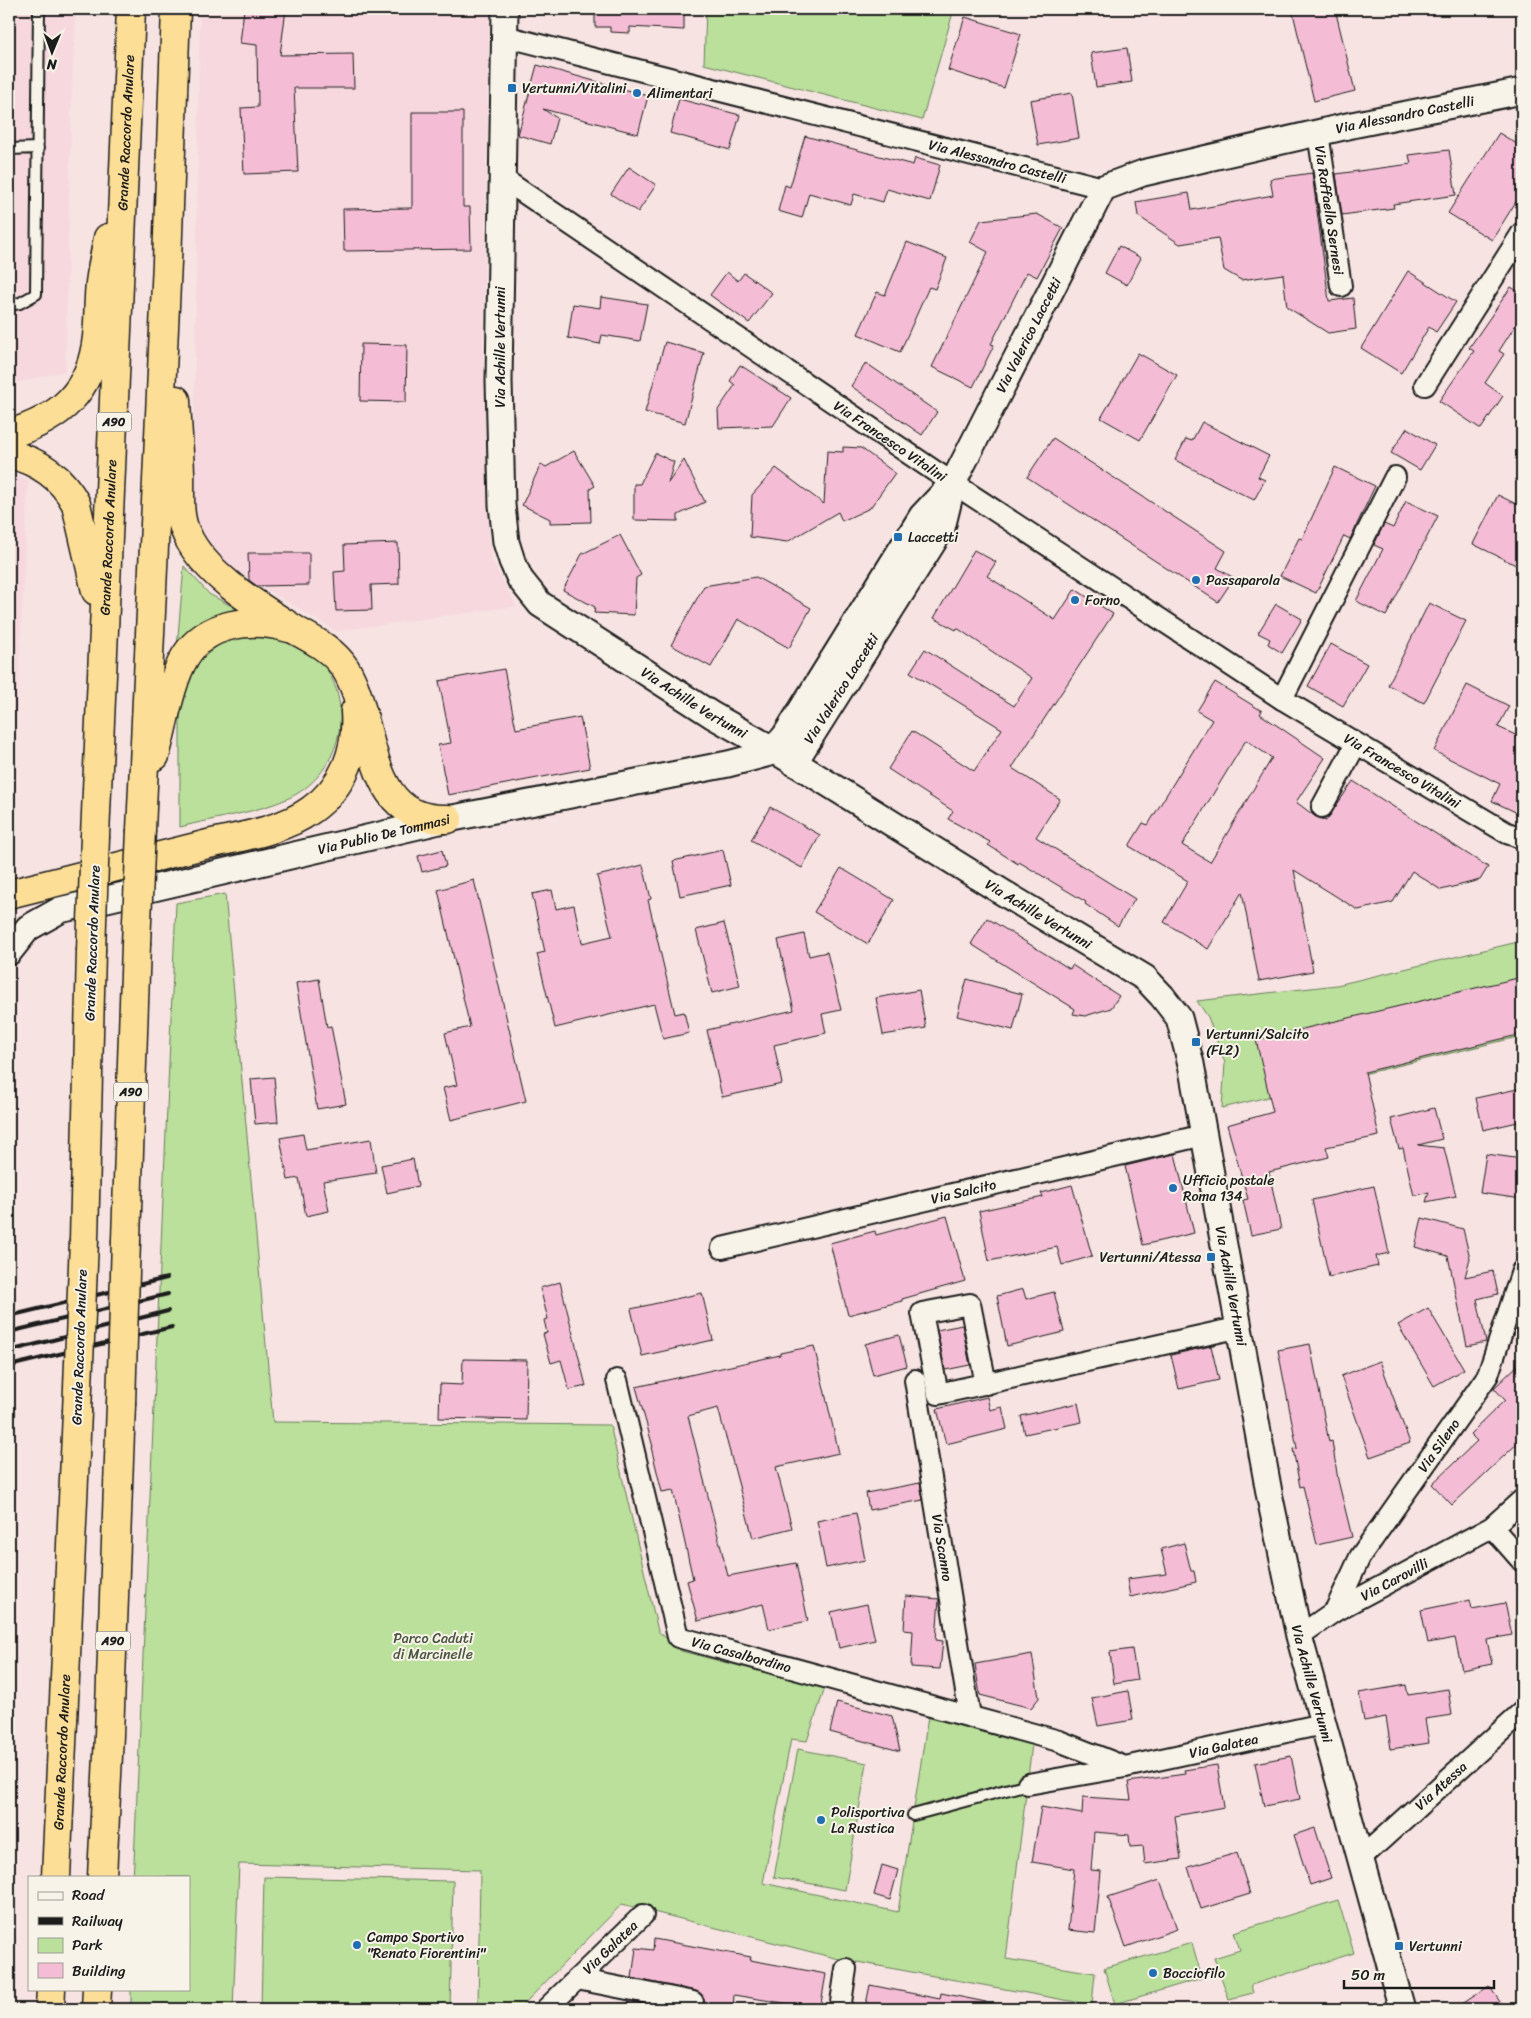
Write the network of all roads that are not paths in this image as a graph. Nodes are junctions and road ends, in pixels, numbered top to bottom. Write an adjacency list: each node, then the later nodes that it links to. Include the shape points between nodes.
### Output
1 (39, 9): 12 (lane)
2 (131, 9): 9 (highway, Grande Raccordo Anulare / A90)
3 (176, 9): 16 (highway, A90)
4 (505, 9): 5 (street, Via Achille Vertunni)
5 (504, 36): 13 (street, Via Achille Vertunni); 14 (street, Via Alessandro Castelli)
6 (1522, 91): 7 (street, Via Alessandro Castelli)
7 (1492, 96): 8 (street, Via Alessandro Castelli); 10 (street, Via Alessandro Castelli)
8 (1522, 106)
9 (127, 133): 20 (highway, via 100,284 97,338 89,374 78,393 48,418); 26 (highway, Grande Raccordo Anulare / A90)
10 (1318, 133): 14 (street, Via Alessandro Castelli, via 1143,173); 17 (street, Via Raffaello Sernesi)
11 (9, 148): 12 (lane)
12 (38, 148): 18 (lane, via 36,294)
13 (502, 178): 23 (street, Via Francesco Vitalini); 29 (street, Via Achille Vertunni, via 498,381 501,489 506,542 516,570 532,596 549,611 712,715)
14 (1103, 188): 23 (street, Via Valerico Laccetti)
15 (1522, 233): 19 (street)
16 (167, 262): 24 (highway, via 179,450 179,503 183,527 198,554 218,575); 31 (highway, A90)
17 (1341, 286)
18 (9, 305)
19 (1425, 385)
20 (9, 434)
21 (9, 454): 26 (highway, via 30,461 58,478 76,504 100,615)
22 (1395, 477): 27 (street)
23 (953, 483): 27 (street, Via Francesco Vitalini); 29 (street, Via Valerico Laccetti, via 932,522)
24 (297, 630): 25 (highway, via 339,660); 31 (highway, via 258,622 234,625 212,632 189,651 176,677)
25 (351, 682): 32 (highway, via 388,792 399,804 417,814); 34 (highway, via 356,727 351,754 331,793 311,811 282,825)
26 (102, 692): 55 (highway, Grande Raccordo Anulare / A90, bridge, via 84,1240)
27 (1282, 699): 28 (street, Via Francesco Vitalini)
28 (1356, 744): 30 (street); 33 (street, Via Francesco Vitalini, via 1507,833)
29 (784, 756): 32 (street, Via Publio De Tommasi); 36 (street, Via Achille Vertunni, via 1149,982 1171,1006 1183,1029)
30 (1322, 807)
31 (142, 818): 56 (highway, A90, bridge)
32 (448, 819): 35 (street, Via Publio De Tommasi, via 60,910 28,928)
33 (1522, 838)
34 (9, 894)
35 (9, 952)
36 (1204, 1134): 37 (street, Via Salcito); 39 (street, Via Achille Vertunni)
37 (722, 1248)
38 (1522, 1271): 46 (street, Via Sileno, via 1488,1375 1360,1558)
39 (1241, 1328): 42 (street); 47 (street, Via Achille Vertunni, via 1270,1498)
40 (617, 1380): 49 (street, Via Casalbordino, via 678,1637)
41 (915, 1380): 49 (street, Via Scanno)
42 (986, 1384): 42 (street, via 938,1394 922,1313 970,1304)
43 (1522, 1500): 44 (street, Via Carovilli)
44 (1492, 1527): 45 (street); 46 (street, Via Carovilli)
45 (1522, 1561)
46 (1335, 1611): 47 (street, Via Carovilli)
47 (1299, 1636): 50 (street, Via Achille Vertunni)
48 (1522, 1712): 54 (street, Via Atessa)
49 (970, 1716): 51 (street, Via Casalbordino, via 1059,1741)
50 (1323, 1724): 51 (street, Via Galatea); 54 (street, Via Achille Vertunni)
51 (1125, 1767): 52 (street, Via Galatea)
52 (1028, 1784): 53 (lane)
53 (913, 1815)
54 (1360, 1859): 67 (street, Via Achille Vertunni)
55 (56, 1876)
56 (102, 1876)
57 (643, 1915): 59 (street, Via Galatea)
58 (846, 1969): 66 (street)
59 (577, 1979): 62 (street, Via Galatea); 65 (street, Via Galatea)
60 (51, 1990): 63 (highway)
61 (97, 1990): 64 (highway)
62 (692, 2002)
63 (50, 2009)
64 (96, 2009)
65 (546, 2009)
66 (840, 2009)
67 (1402, 2009)

